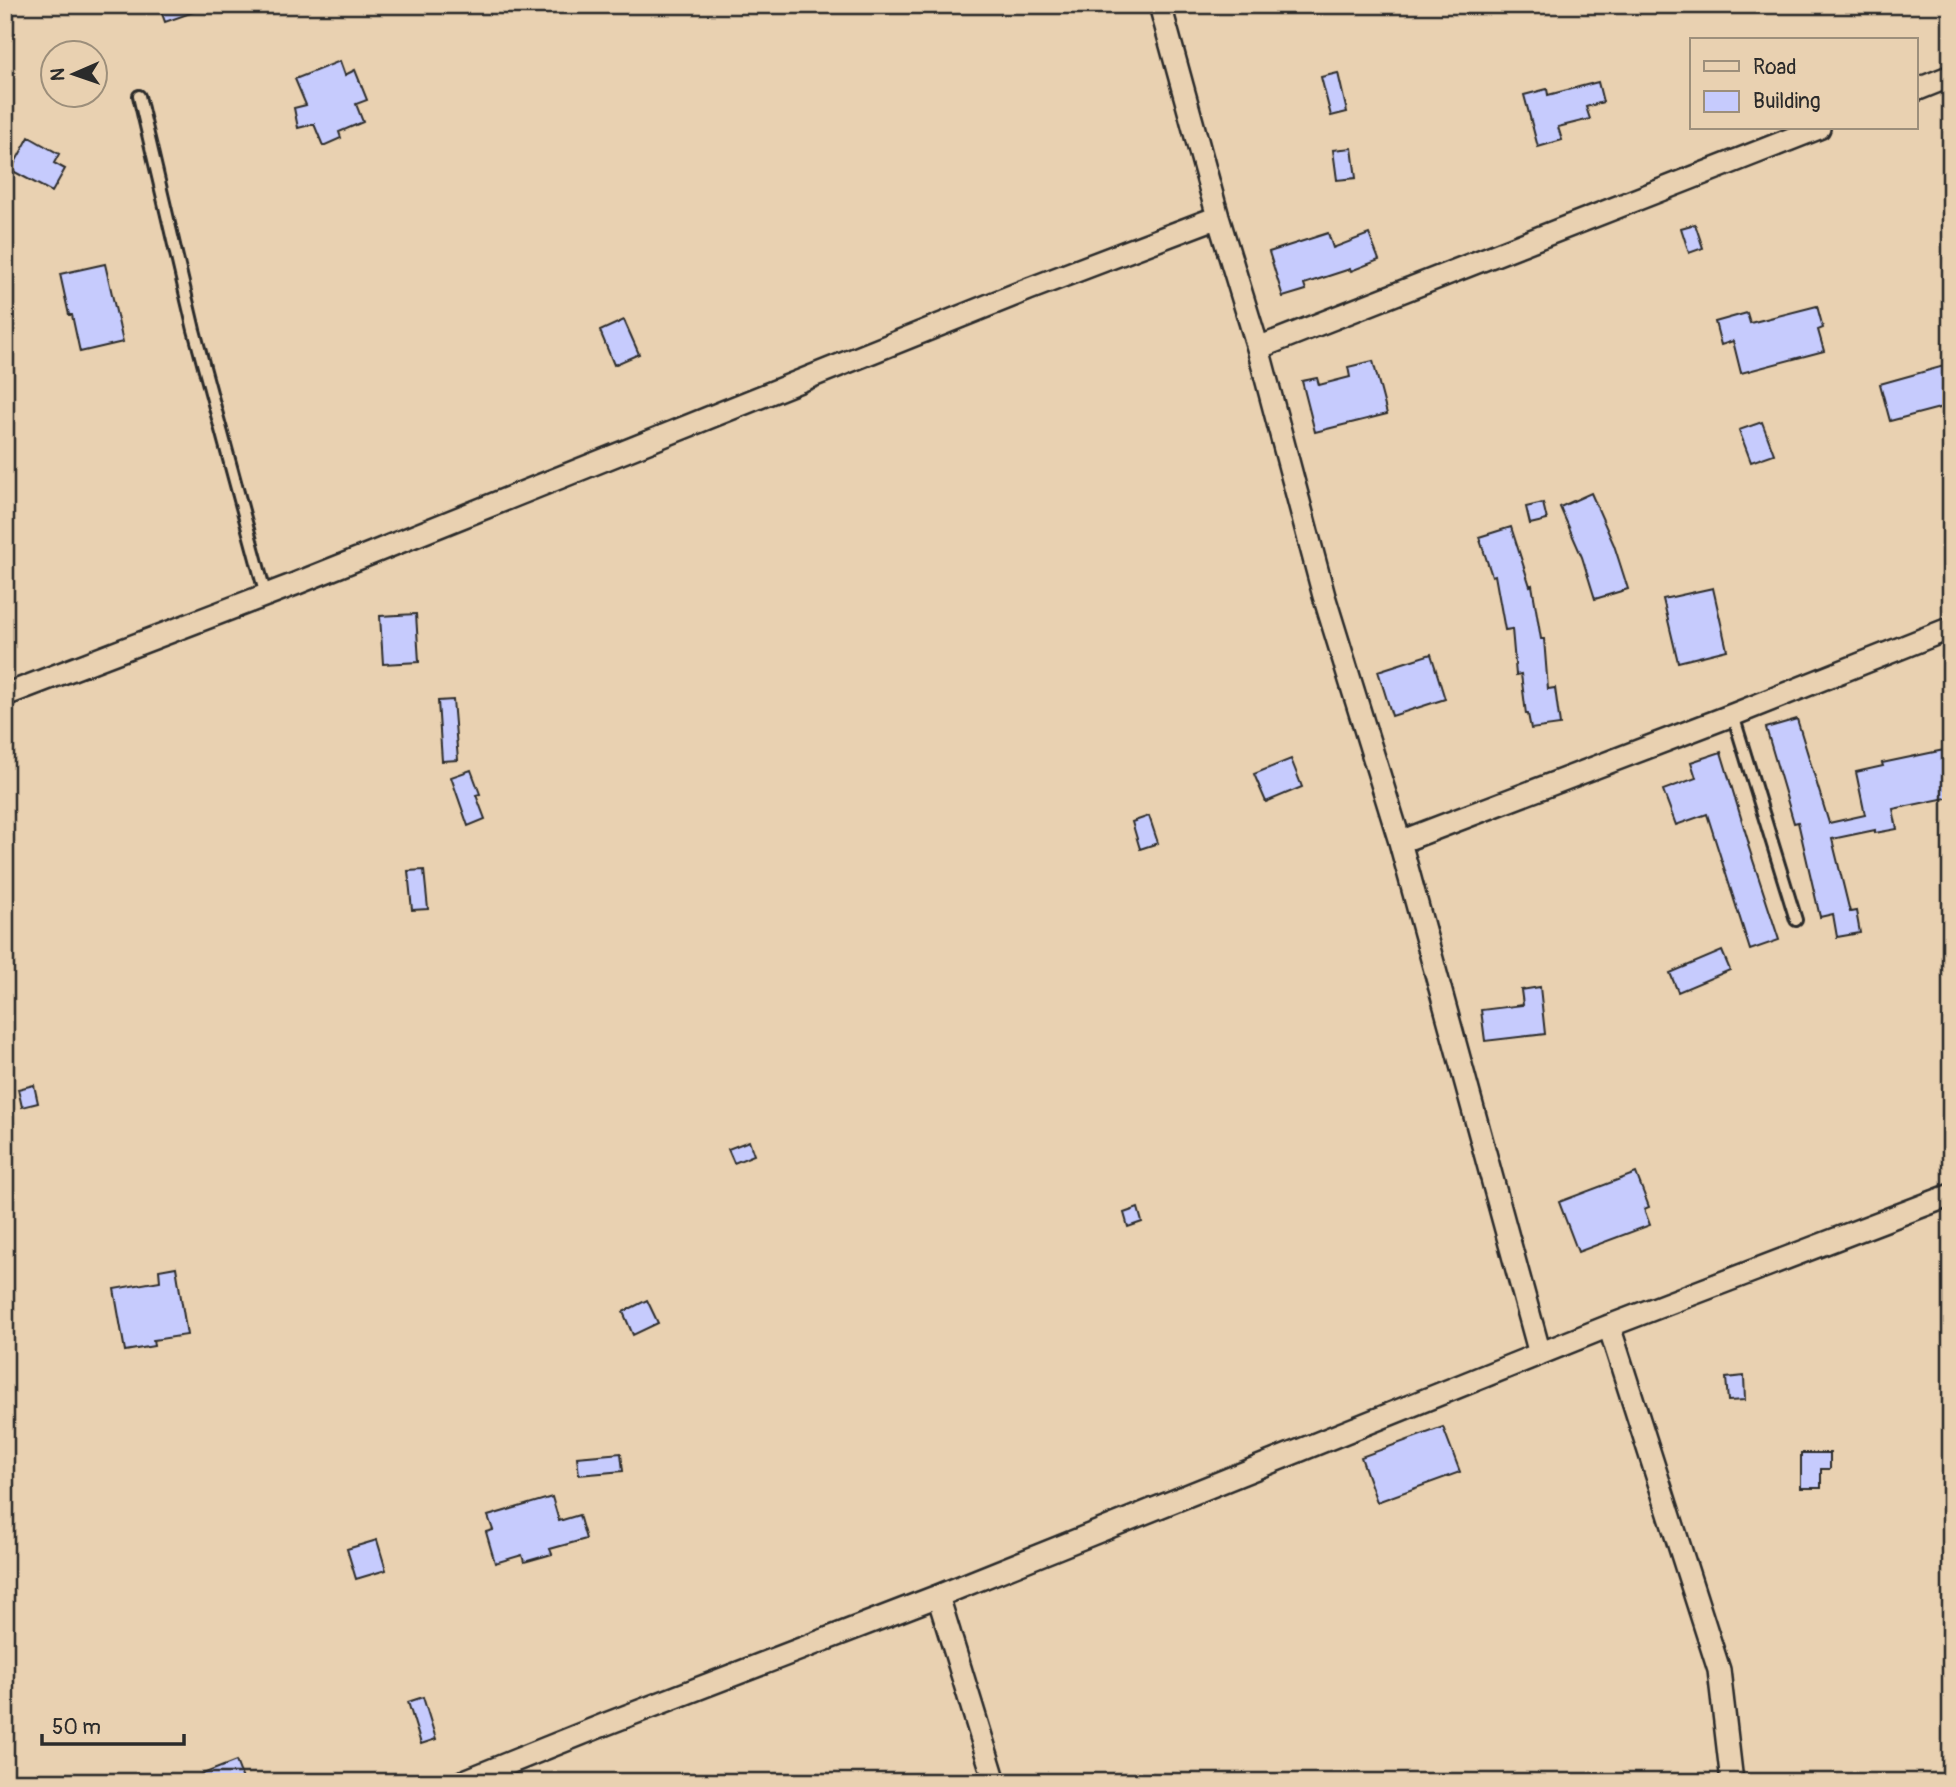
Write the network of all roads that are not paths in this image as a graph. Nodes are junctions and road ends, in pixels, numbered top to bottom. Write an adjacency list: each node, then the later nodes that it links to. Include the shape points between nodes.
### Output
1 (1160, 5): 6 (street)
2 (1951, 76): 3 (street)
3 (1918, 89)
4 (139, 96): 8 (lane, via 194,330)
5 (1814, 130): 7 (street)
6 (1218, 217): 7 (street); 8 (street)
7 (1258, 348): 12 (street, via 1324,596)
8 (266, 596): 10 (street)
9 (1951, 628): 11 (street)
10 (5, 695)
11 (1735, 714): 12 (street); 13 (lane)
12 (1400, 842): 16 (street)
13 (1796, 920)
14 (1951, 1195): 15 (street)
15 (1609, 1326): 16 (street); 20 (street, via 1719,1670)
16 (1540, 1354): 17 (street)
17 (938, 1596): 18 (street); 19 (street)
18 (462, 1782)
19 (995, 1782)
20 (1732, 1782)

